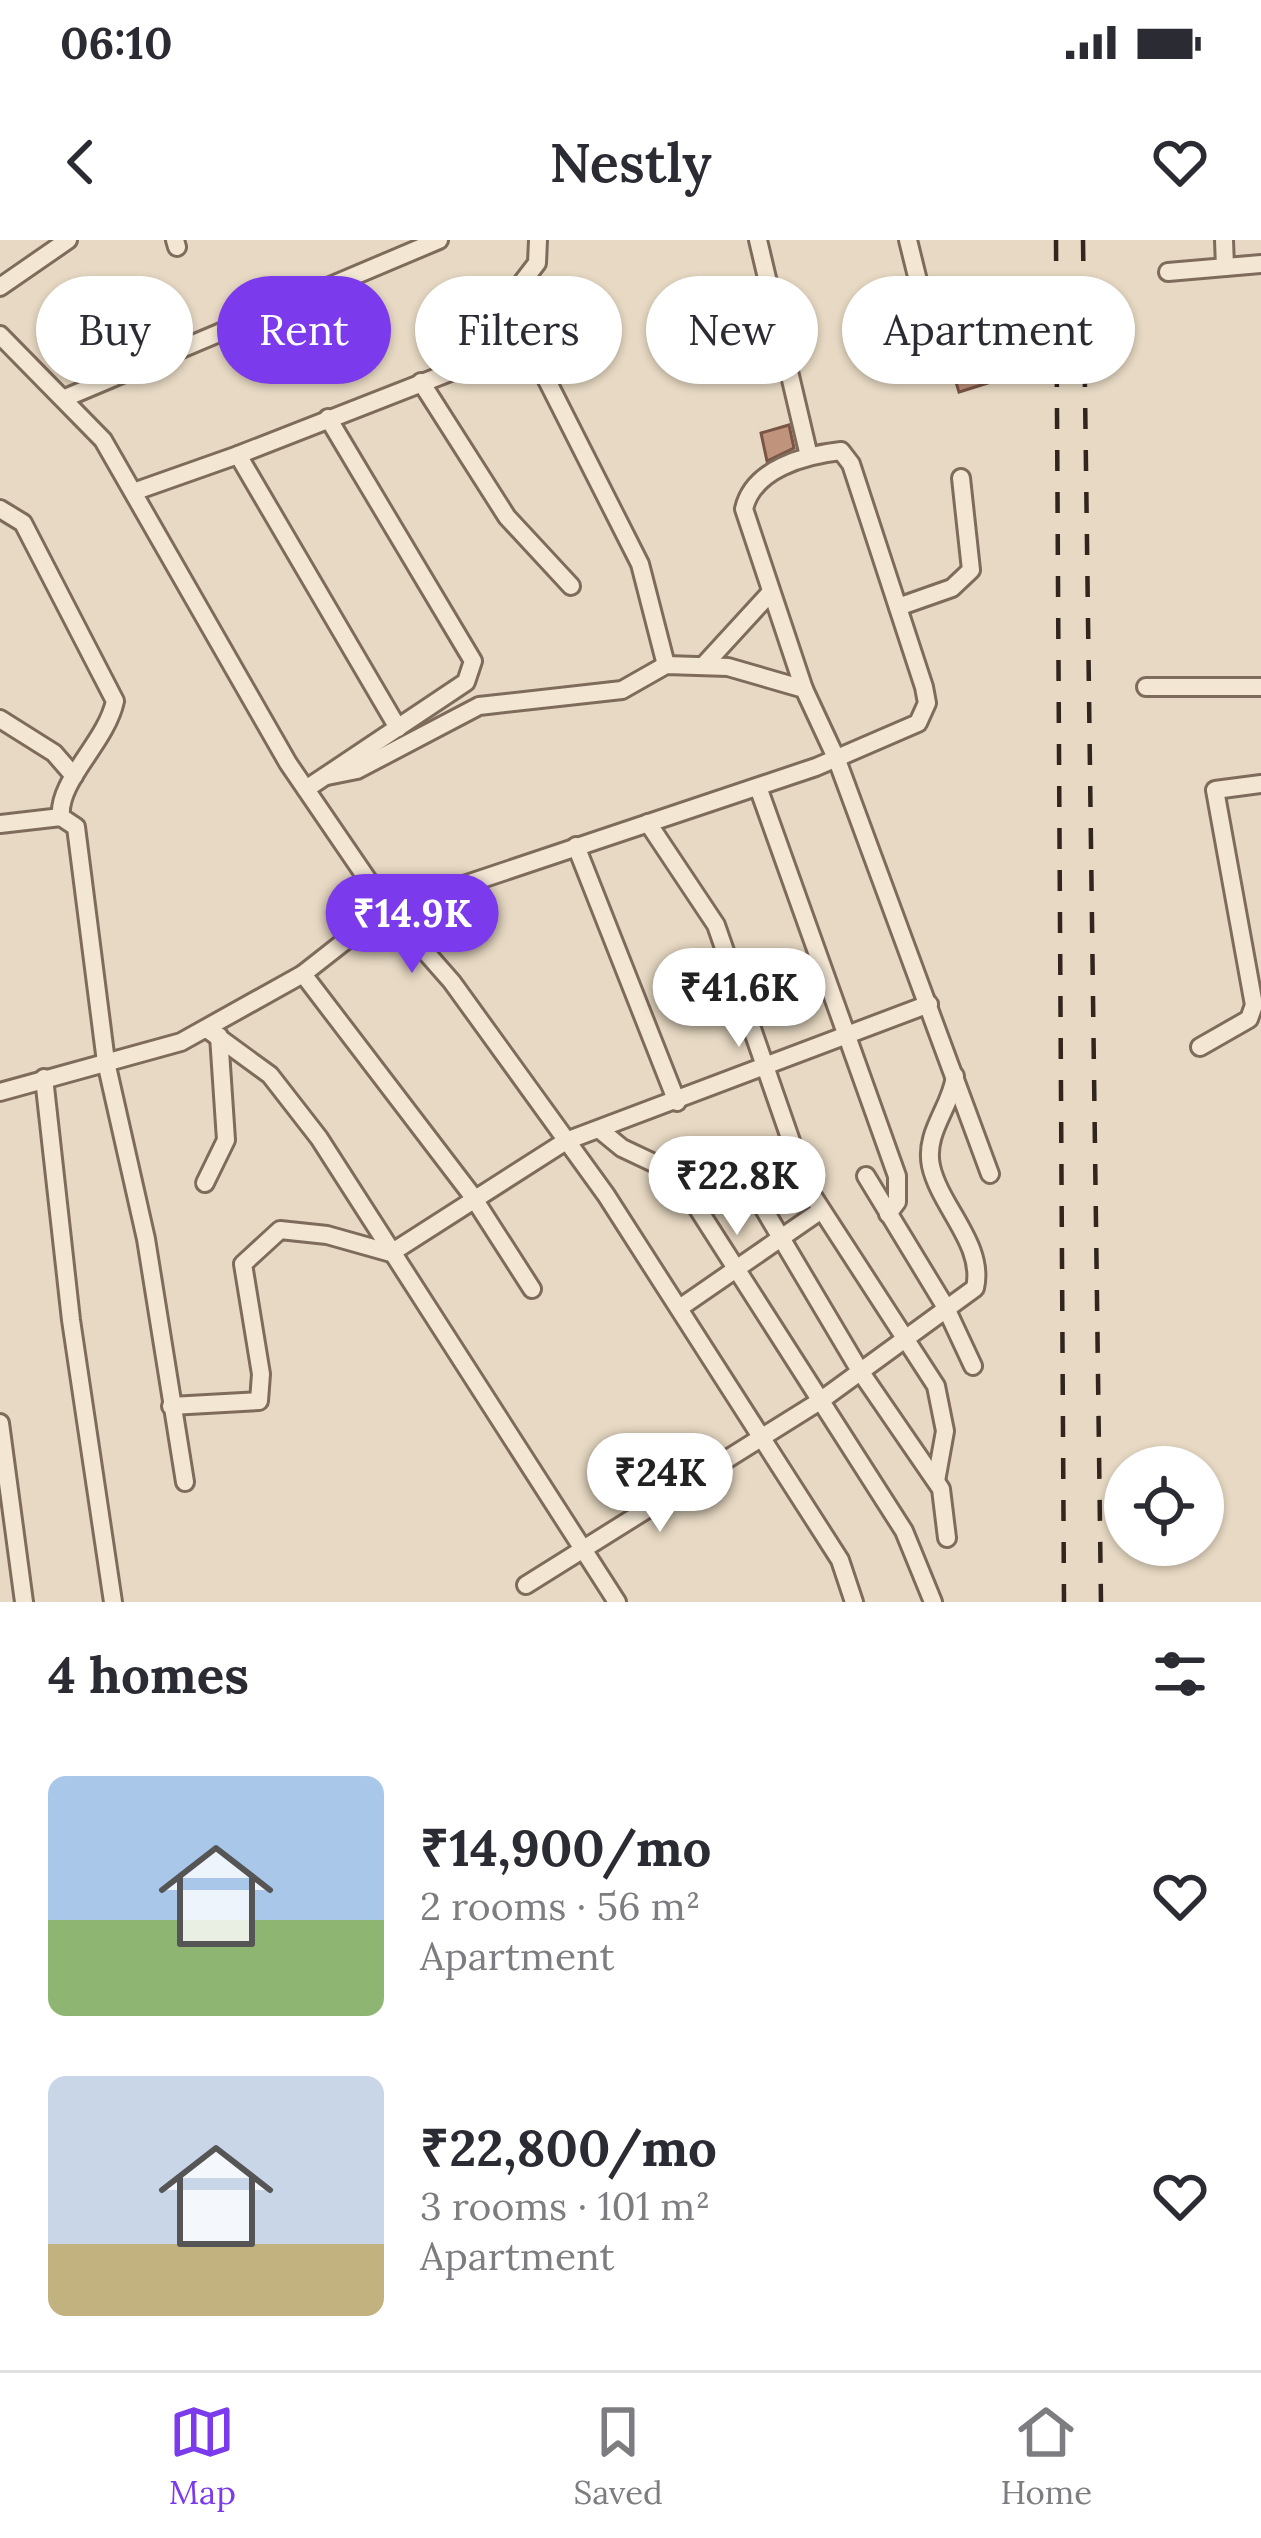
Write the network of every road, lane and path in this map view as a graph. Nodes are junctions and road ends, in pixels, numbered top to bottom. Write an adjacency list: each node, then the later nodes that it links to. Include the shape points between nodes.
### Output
1 (68, 240): 12 (street)
2 (439, 240): 17 (street)
3 (538, 240): 10 (street)
4 (758, 240): 20 (street)
5 (908, 240): 11 (street)
6 (1224, 240): 8 (street)
7 (1261, 264): 8 (street)
8 (1225, 267): 9 (street)
9 (1168, 272)
10 (527, 276)
11 (917, 276)
12 (0, 287)
13 (0, 334): 17 (street)
14 (417, 384): 18 (street)
15 (423, 384): 24 (street, via 506,518)
16 (548, 384): 28 (street, via 640,564)
17 (65, 398): 22 (street)
18 (328, 418): 19 (street); 33 (street, via 473,661 466,682)
19 (238, 455): 22 (street); 33 (street)
20 (809, 456): 25 (street, via 765,476 747,496 746,521); 26 (street, via 841,451 851,464)
21 (961, 478): 26 (street, via 971,570 952,587)
22 (136, 491): 39 (street, via 196,608)
23 (0, 508): 35 (street, via 23,523 115,701)
24 (571, 586)
25 (771, 592): 27 (street); 31 (street)
26 (898, 607): 34 (street, via 924,687 924,714)
27 (705, 664): 28 (street); 31 (street)
28 (666, 665): 36 (street, via 607,694 479,706 357,770)
29 (1146, 687): 30 (street)
30 (1261, 687)
31 (804, 689): 34 (street)
32 (0, 719): 35 (street, via 54,753)
33 (398, 728): 36 (street)
34 (837, 760): 38 (street); 46 (street)
35 (74, 776): 40 (street, via 59,800)
36 (326, 776): 39 (street)
37 (1261, 784): 49 (street, via 1215,790 1254,1005 1249,1019)
38 (758, 787): 41 (street); 48 (street)
39 (306, 788): 44 (street)
40 (61, 817): 42 (street); 50 (street, via 76,827)
41 (648, 823): 43 (street); 51 (street, via 716,925)
42 (0, 824)
43 (576, 846): 44 (street); 55 (street)
44 (388, 909): 45 (street); 57 (street, via 452,982)
45 (303, 974): 47 (street); 61 (street)
46 (928, 1004): 48 (street); 52 (street)
47 (213, 1033): 50 (street); 60 (street, via 226,1140); 66 (street, via 270,1075)
48 (849, 1035): 51 (street); 64 (street, via 898,1176)
49 (1200, 1047)
50 (106, 1062): 53 (street); 75 (street, via 146,1239)
51 (766, 1068): 55 (street); 63 (street)
52 (955, 1075): 58 (street); 70 (street, via 932,1132 931,1168 977,1276 974,1288)
53 (44, 1078): 54 (street); 84 (street)
54 (0, 1092)
55 (677, 1102): 56 (street)
56 (601, 1130): 57 (street); 67 (street, via 622,1148 669,1166)
57 (566, 1141): 61 (street); 69 (street)
58 (990, 1174)
59 (866, 1176): 64 (street)
60 (205, 1183)
61 (476, 1199): 66 (street); 68 (street)
62 (758, 1199): 65 (street)
63 (820, 1211): 65 (street); 71 (street)
64 (888, 1214): 70 (street)
65 (780, 1238): 67 (street); 73 (street)
66 (391, 1253): 75 (street, via 280,1230 243,1264 259,1400); 81 (street)
67 (734, 1273): 69 (street); 74 (street)
68 (532, 1289)
69 (681, 1306): 77 (street)
70 (945, 1306): 71 (street); 72 (street)
71 (903, 1337): 73 (street); 78 (street, via 942,1402)
72 (973, 1366)
73 (860, 1371): 74 (street); 78 (street)
74 (820, 1401): 77 (street); 87 (street, via 904,1531)
75 (171, 1406): 79 (street)
76 (0, 1423): 83 (street)
77 (765, 1437): 81 (street); 86 (street, via 841,1560)
78 (936, 1481): 80 (street)
79 (185, 1482)
80 (947, 1538)
81 (585, 1552): 82 (street); 85 (street)
82 (526, 1585)
83 (24, 1602)
84 (113, 1602)
85 (617, 1602)
86 (854, 1602)
87 (933, 1602)

